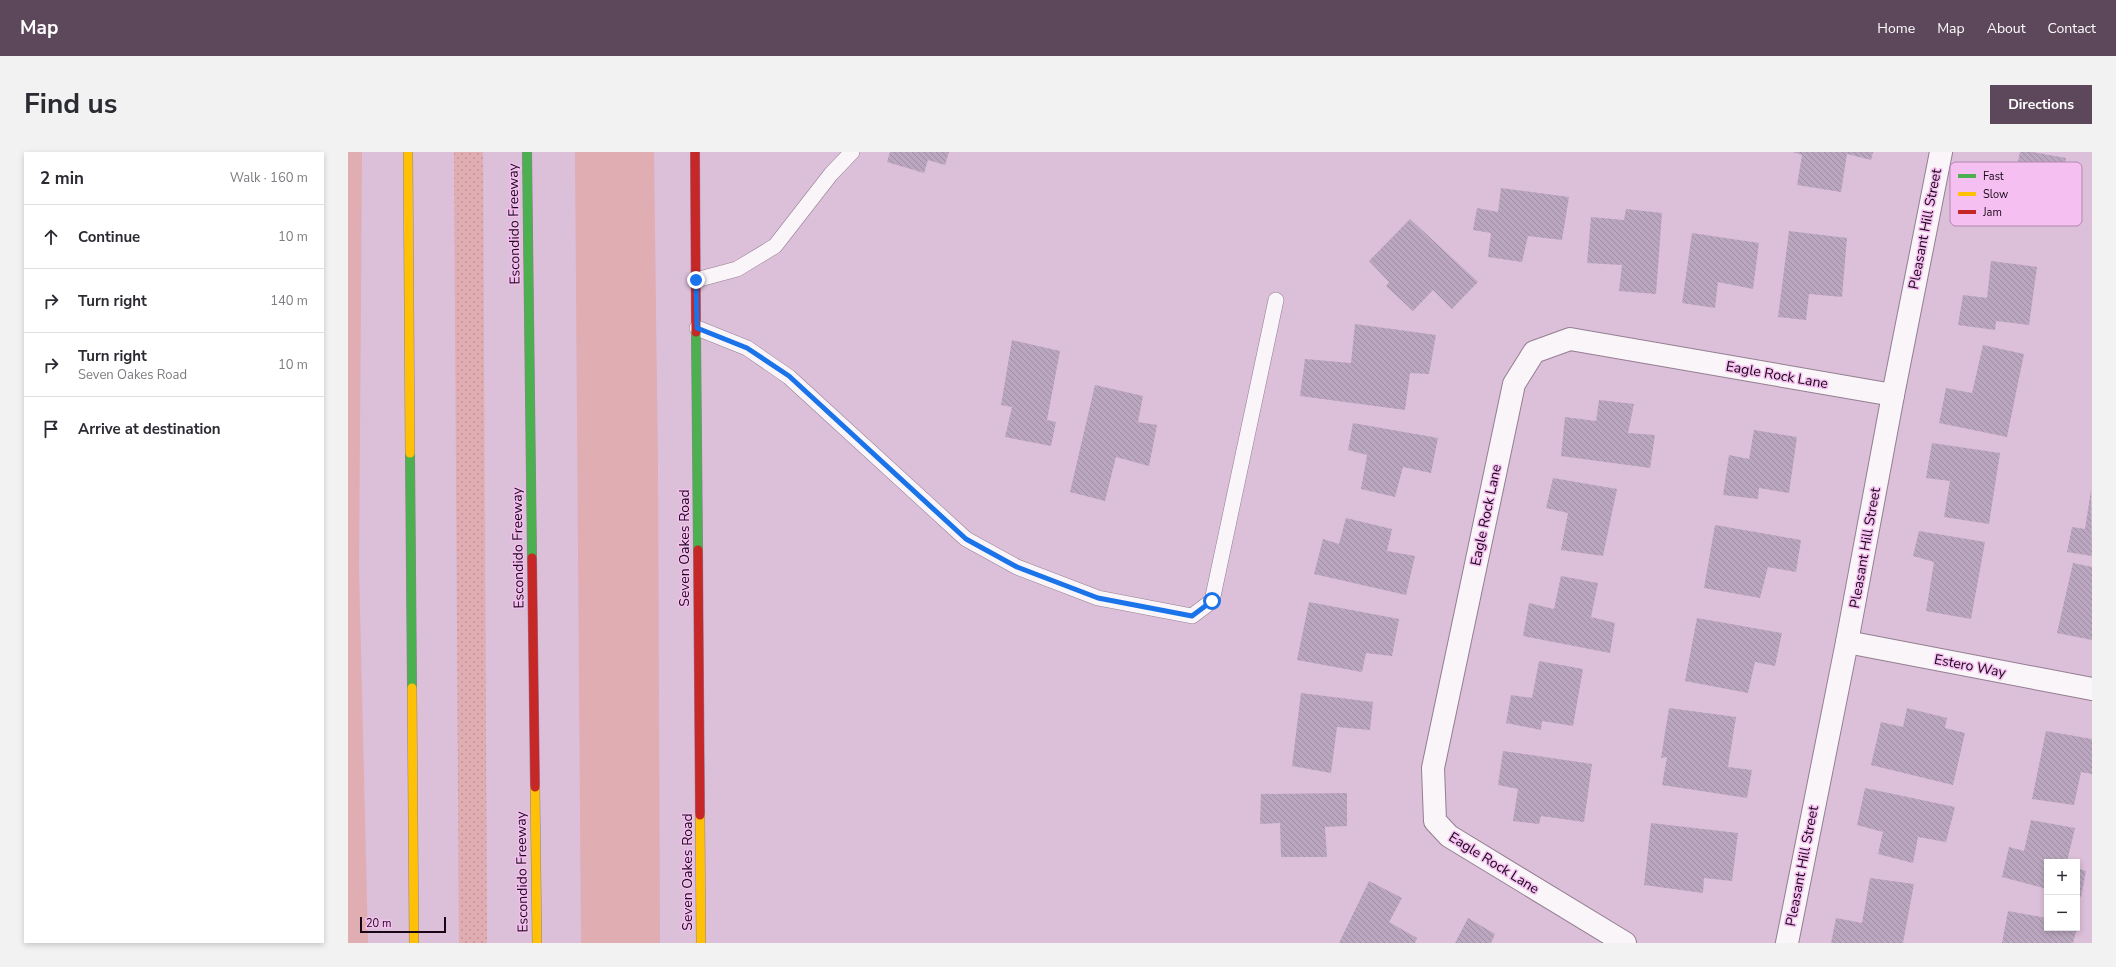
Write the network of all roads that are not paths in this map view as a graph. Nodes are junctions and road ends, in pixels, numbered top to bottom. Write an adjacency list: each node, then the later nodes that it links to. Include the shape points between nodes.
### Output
1 (408, 152): 12 (main road)
2 (527, 152): 13 (main road, Escondido Freeway)
3 (695, 152): 6 (main road, Seven Oakes Road)
4 (852, 152): 6 (lane, via 831,174 775,246 737,269)
5 (1940, 152): 9 (street, Pleasant Hill Street)
6 (696, 280): 8 (main road, Seven Oakes Road)
7 (1276, 300): 8 (lane, via 1212,601 1192,616 1098,598 1017,567 966,539 789,376 747,348)
8 (697, 328): 14 (main road, Seven Oakes Road)
9 (1893, 395): 10 (street, Pleasant Hill Street); 15 (street, Eagle Rock Lane, via 1570,339 1534,352 1514,384 1433,768 1435,821 1449,836)
10 (1847, 642): 11 (street, Estero Way); 16 (street, Pleasant Hill Street)
11 (2092, 689)
12 (414, 943)
13 (537, 943)
14 (701, 943)
15 (1625, 943)
16 (1787, 943)

